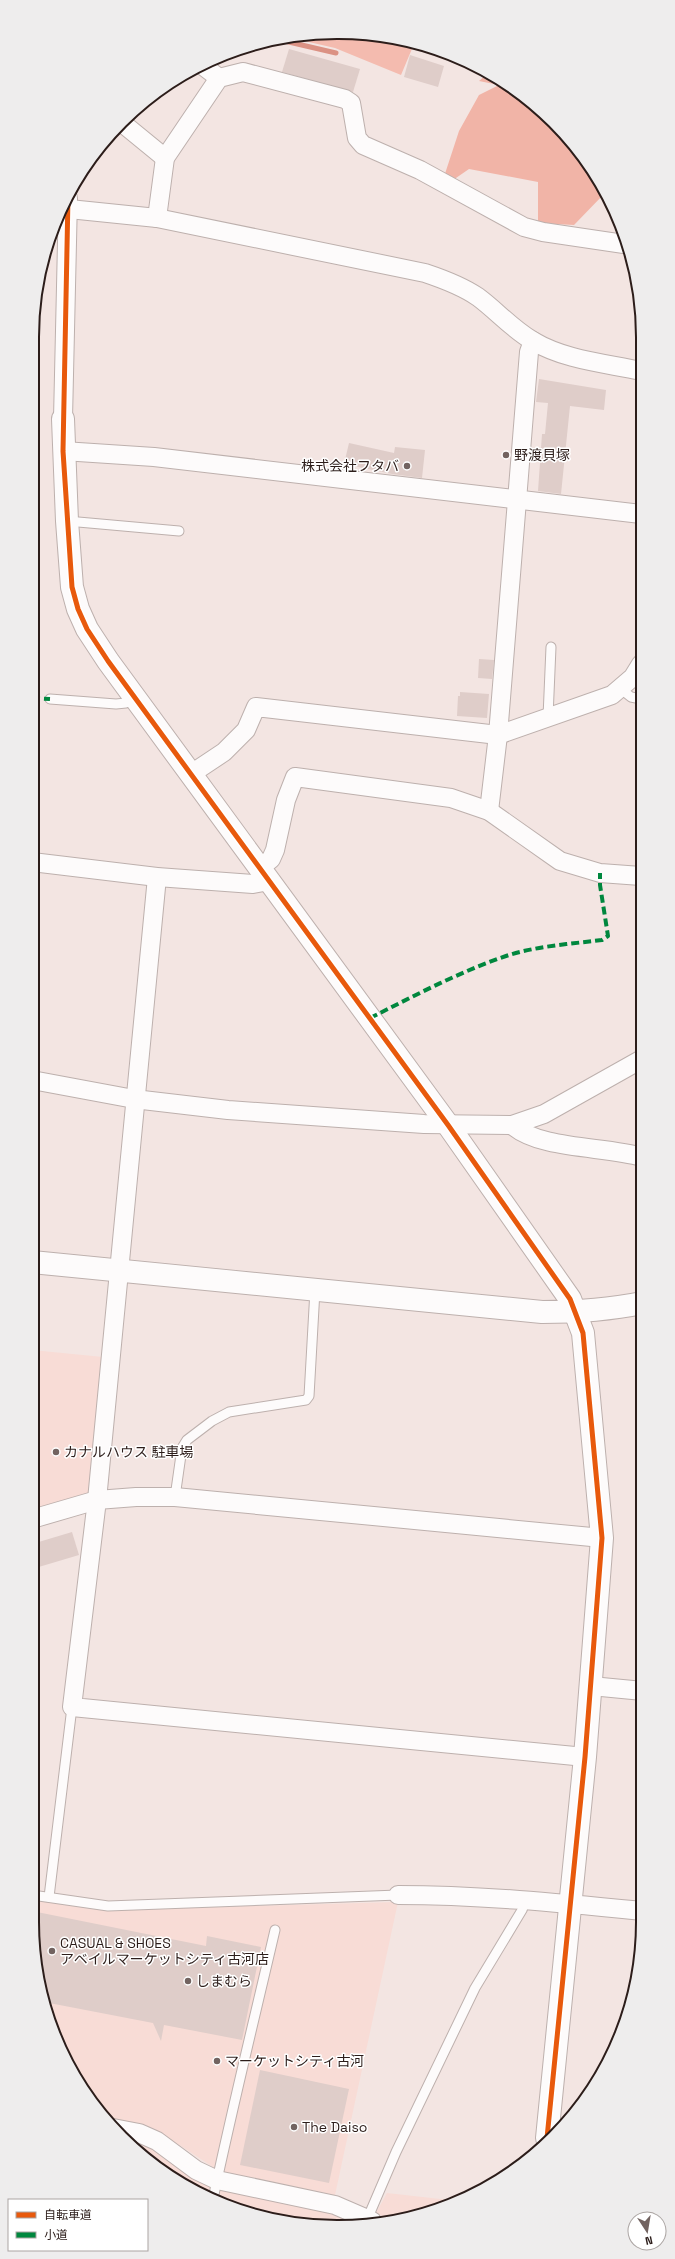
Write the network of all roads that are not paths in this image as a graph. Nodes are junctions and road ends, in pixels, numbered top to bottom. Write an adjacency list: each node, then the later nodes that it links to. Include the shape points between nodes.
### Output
1 (207, 69): 2 (street)
2 (219, 78): 4 (street); 8 (street, via 243,72 345,99 351,103 357,138 371,150 420,170 524,226 543,232)
3 (126, 126): 4 (street)
4 (165, 158): 7 (street)
5 (71, 203): 7 (street)
6 (68, 210): 11 (street)
7 (158, 218): 9 (street, via 425,273 478,297 513,328)
8 (620, 243)
9 (533, 341): 10 (street, via 578,359); 13 (street, via 529,352)
10 (636, 370)
11 (63, 419): 12 (street)
12 (64, 451): 13 (street, via 154,456); 15 (street)
13 (516, 500): 14 (street); 24 (street)
14 (636, 513)
15 (67, 521): 16 (lane); 20 (street, via 72,587 78,609 87,629)
16 (179, 531)
17 (551, 647): 23 (lane)
18 (636, 672): 19 (street)
19 (621, 689): 21 (lane); 23 (street, via 612,695)
20 (134, 697): 22 (lane, via 126,703 116,704); 25 (street)
21 (636, 698)
22 (50, 699)
23 (548, 717): 24 (street)
24 (498, 735): 25 (street, via 256,707 246,730 224,752); 26 (street)
25 (191, 774): 28 (street)
26 (489, 811): 28 (street, via 451,798 295,777 286,800 275,850); 29 (street, via 560,861 600,873)
27 (39, 863): 30 (street)
28 (264, 874): 30 (street, via 253,884); 34 (street)
29 (636, 876)
30 (157, 877): 33 (street)
31 (636, 1062): 35 (street, via 544,1114)
32 (39, 1081): 33 (street)
33 (134, 1099): 34 (street, via 228,1110); 38 (street)
34 (448, 1125): 35 (street); 41 (street, via 570,1299)
35 (512, 1125): 36 (street, via 522,1134)
36 (636, 1157)
37 (39, 1263): 38 (street)
38 (119, 1270): 39 (street); 43 (street)
39 (315, 1289): 41 (street, via 534,1311); 42 (lane, via 309,1396 306,1400 229,1412 212,1421 187,1440 182,1448)
40 (636, 1304): 41 (street, via 609,1310)
41 (576, 1312): 45 (street, via 583,1333)
42 (175, 1497): 43 (street); 45 (street)
43 (97, 1500): 44 (street); 48 (street)
44 (39, 1517)
45 (602, 1538): 46 (street)
46 (591, 1686): 47 (street); 49 (street)
47 (636, 1690)
48 (72, 1708): 49 (street); 52 (lane)
49 (585, 1757): 54 (street)
50 (398, 1895): 52 (lane, via 108,1906); 53 (street)
51 (39, 1896): 52 (lane)
52 (48, 1897)
53 (526, 1899): 54 (street); 62 (lane, via 475,1988 396,2152)
54 (569, 1904): 55 (street); 57 (street)
55 (636, 1910)
56 (275, 1930): 59 (lane)
57 (553, 2127)
58 (123, 2130): 59 (street, via 139,2133 157,2141 196,2170)
59 (217, 2180): 60 (lane); 61 (street, via 335,2205)
60 (214, 2193)
61 (364, 2218)
62 (369, 2218)

